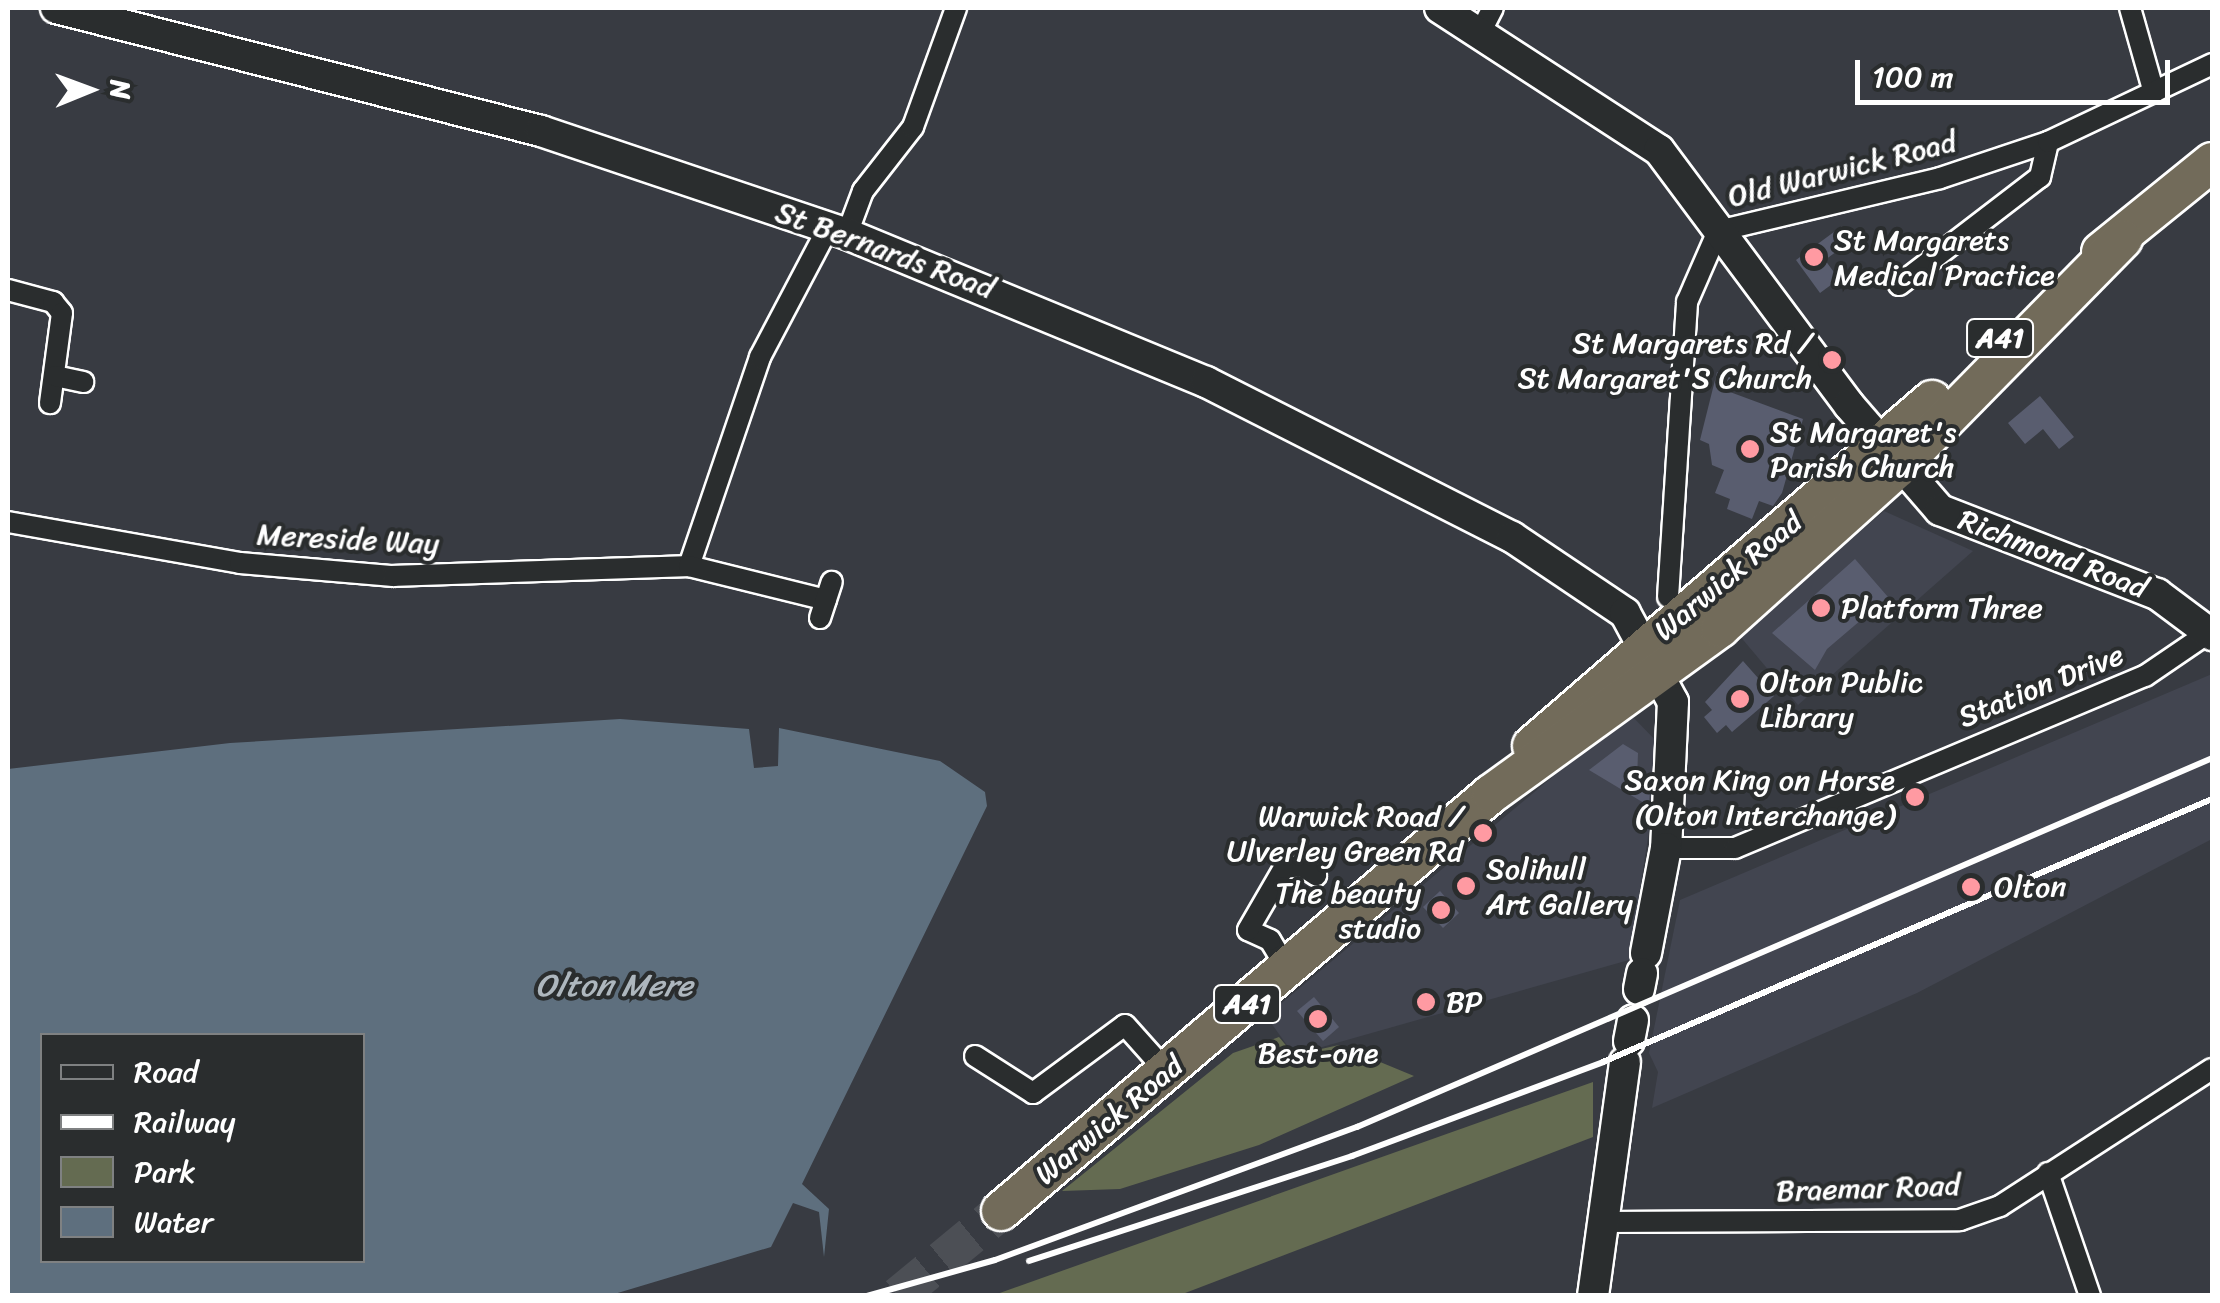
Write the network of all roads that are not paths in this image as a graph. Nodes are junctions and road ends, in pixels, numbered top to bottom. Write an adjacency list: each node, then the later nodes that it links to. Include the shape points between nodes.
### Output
1 (56, 8): 11 (street, St Bernards Road, via 541,131)
2 (956, 8): 11 (street, via 913,127)
3 (1440, 8): 6 (street, Richmond Road)
4 (1493, 8): 6 (street)
5 (2130, 8): 8 (street)
6 (1478, 37): 12 (street, Richmond Road, via 1638,130)
7 (2212, 64): 8 (street, Old Warwick Road)
8 (2154, 92): 9 (street, Old Warwick Road)
9 (2048, 142): 12 (street, Old Warwick Road, via 1940,178); 13 (street, via 2040,177)
10 (2212, 162): 18 (highway, Warwick Road / A41)
11 (838, 231): 20 (street, via 760,357); 24 (street, St Bernards Road, via 1077,325 1377,468 1601,591)
12 (1718, 231): 18 (street, Richmond Road); 21 (street, Old Warwick Road, via 1704,250 1685,316)
13 (1899, 285)
14 (8, 290): 15 (street, via 53,302 62,313)
15 (56, 376): 16 (street); 17 (street)
16 (84, 382)
17 (50, 403)
18 (1890, 457): 23 (street, Richmond Road, via 1940,510 2157,594); 24 (highway, Warwick Road / A41)
19 (8, 522): 20 (street, Mereside Way, via 240,563 393,576)
20 (689, 566): 22 (street, Mereside Way)
21 (1668, 597)
22 (826, 600)
23 (2209, 635): 25 (street, Station Drive, via 2145,676 1736,848)
24 (1653, 659): 25 (street, via 1678,735); 27 (highway, Warwick Road / A41, via 1556,722 1491,794)
25 (1666, 848): 28 (street)
26 (1316, 875): 27 (street, via 1302,866 1284,868 1248,930 1270,940)
27 (1288, 970): 32 (highway, Warwick Road / A41)
28 (1642, 972)
29 (1629, 1041): 35 (street)
30 (975, 1056): 32 (street, via 1033,1093 1125,1025)
31 (2212, 1069): 33 (street, Braemar Road)
32 (1167, 1072): 34 (highway, Warwick Road / A41)
33 (2048, 1173): 35 (street, Braemar Road, via 2000,1206 1960,1220); 37 (street)
34 (1001, 1211)
35 (1604, 1222): 36 (street)
36 (1592, 1296)
37 (2090, 1296)

